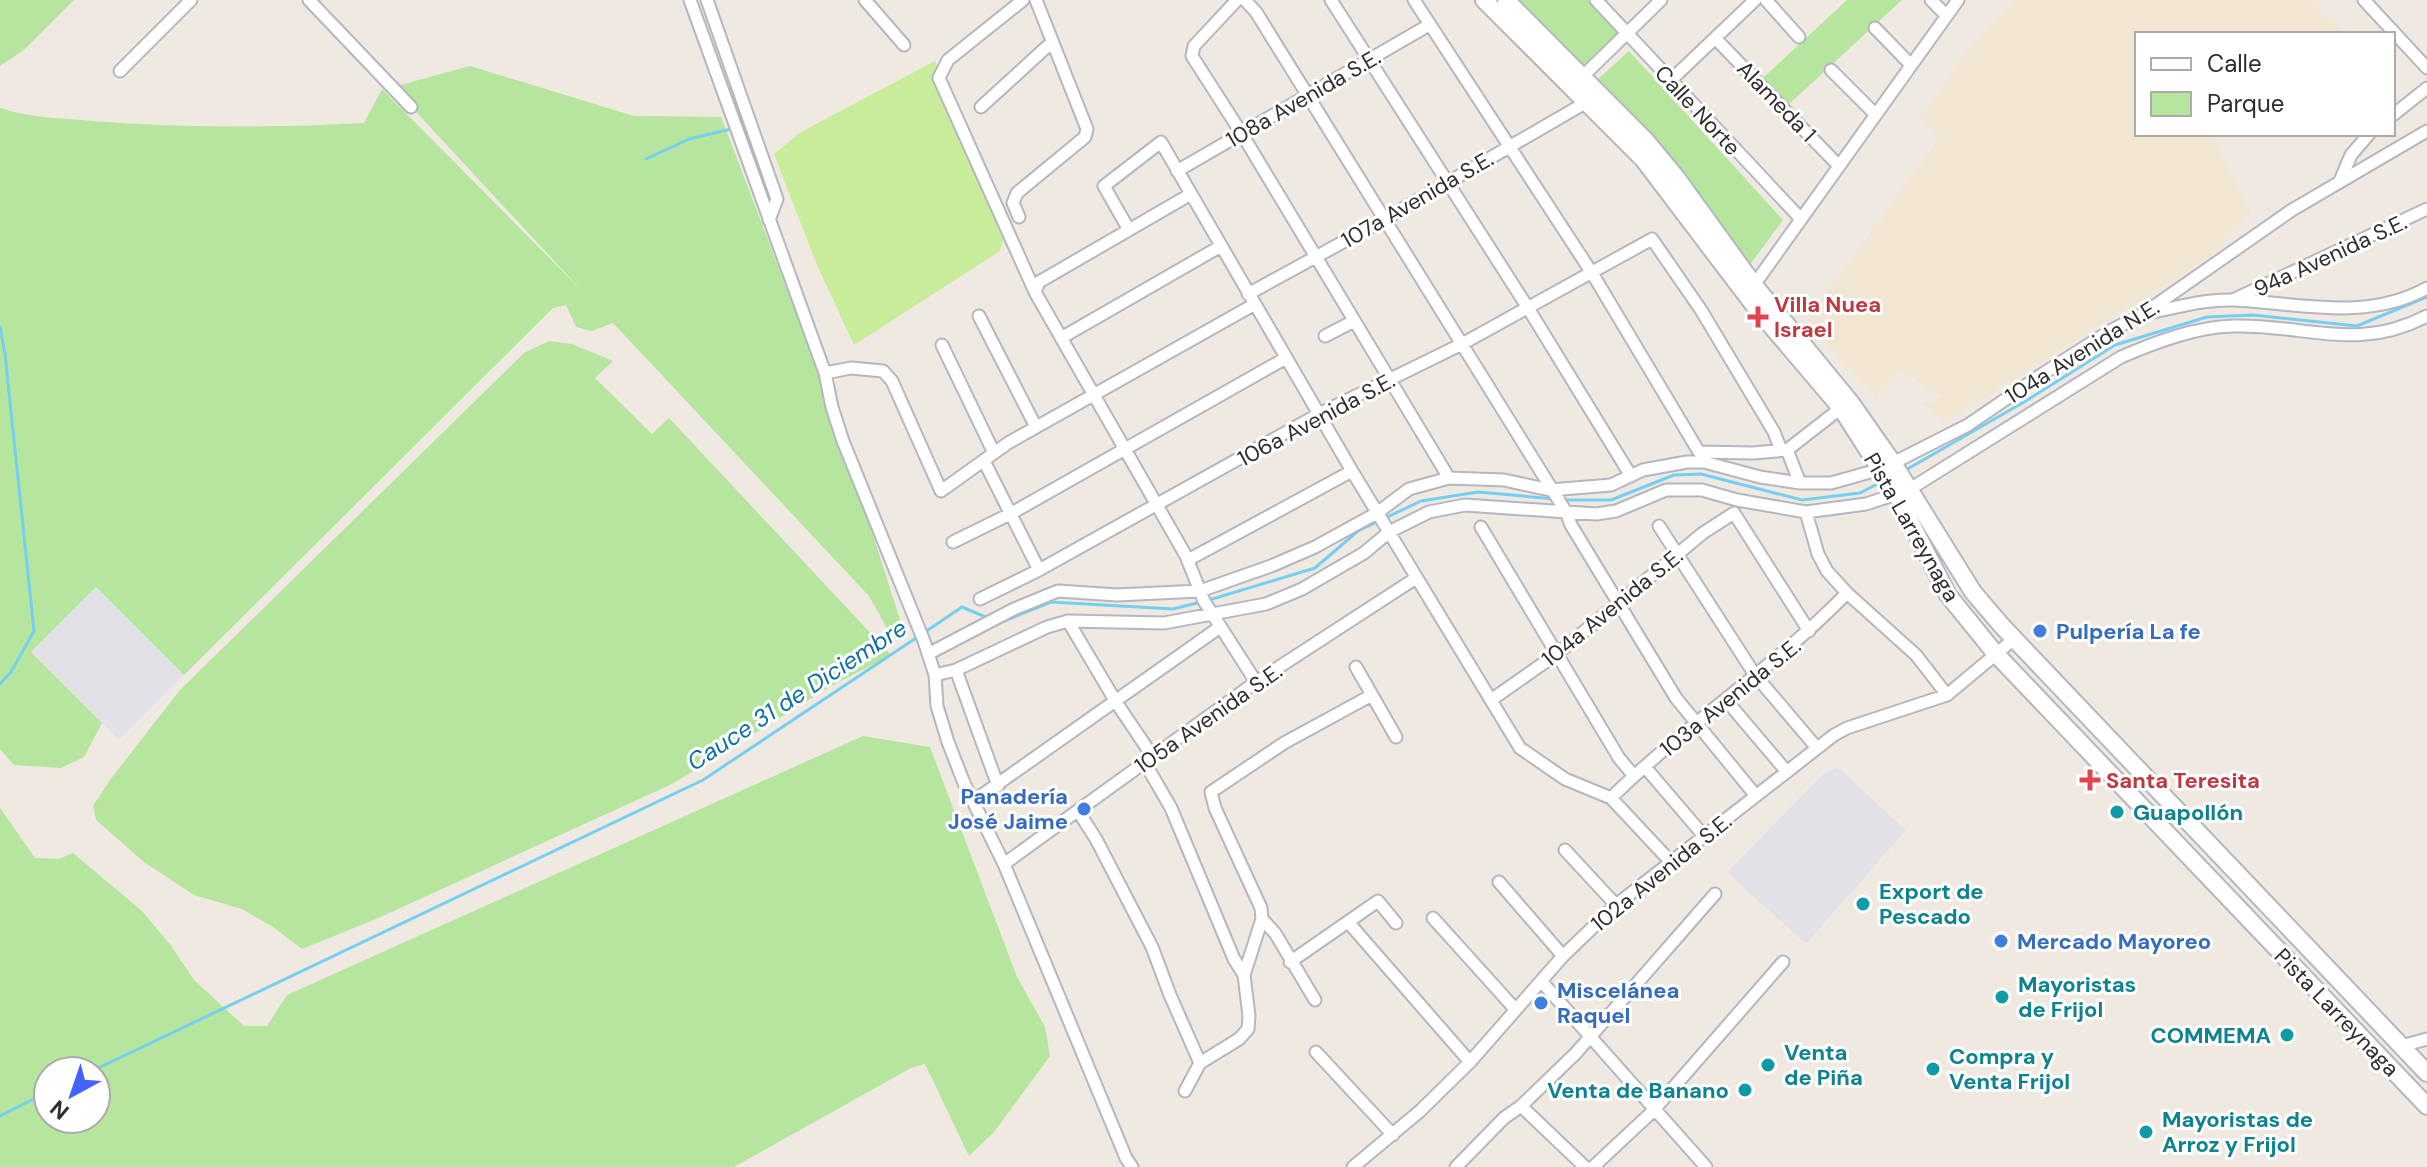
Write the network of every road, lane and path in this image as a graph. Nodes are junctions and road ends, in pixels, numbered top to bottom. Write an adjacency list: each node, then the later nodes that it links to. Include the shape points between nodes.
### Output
1 (191, 0): 35 (street)
2 (309, 0): 41 (street)
3 (690, 0): 58 (street)
4 (707, 0): 58 (street, via 777,199)
5 (865, 0): 30 (street)
6 (1023, 0): 64 (street, via 948,60 939,78)
7 (1036, 0): 29 (street)
8 (1237, 0): 46 (street, via 1194,46 1192,56)
9 (1245, 0): 39 (street)
10 (1331, 0): 31 (street)
11 (1414, 0): 22 (street)
12 (1484, 0): 37 (main road, Pista Larreynaga)
13 (1506, 0): 37 (main road, Pista Larreynaga)
14 (1596, 0): 24 (street, Calle Norte)
15 (1661, 0): 24 (street)
16 (1755, 0): 28 (street)
17 (1766, 0): 27 (street)
18 (1931, 0): 21 (street)
19 (1958, 0): 21 (street)
20 (2364, 0): 25 (street)
21 (1946, 15): 32 (street)
22 (1429, 25): 31 (street, 108a Avenida S.E.); 48 (street)
23 (1875, 28): 32 (street)
24 (1627, 32): 36 (street, Calle Norte); 37 (street)
25 (2394, 32)
26 (2395, 33): 33 (street)
27 (1799, 37)
28 (1715, 38): 36 (street); 49 (street, Alameda 1)
29 (1052, 42): 42 (street); 55 (street, via 1087,129 1085,137 1017,193 1013,203)
30 (904, 45)
31 (1369, 60): 39 (street, 108a Avenida S.E.); 52 (street)
32 (1910, 64): 44 (street)
33 (2427, 68)
34 (1831, 70): 44 (street)
35 (120, 71)
36 (1671, 80): 56 (street, Calle Norte)
37 (1576, 84): 40 (main road, Pista Larreynaga); 63 (main road, Pista Larreynaga, via 1647,142)
38 (2427, 88): 43 (street)
39 (1308, 95): 46 (street, 108a Avenida S.E.); 57 (street)
40 (1585, 103): 48 (street, 107a Avenida S.E.); 81 (main road, Pista Larreynaga, via 1659,178 1756,308)
41 (411, 107)
42 (981, 107)
43 (2395, 113)
44 (1875, 114): 49 (street)
45 (2427, 131): 51 (street)
46 (1242, 134): 50 (street, 108a Avenida S.E.); 61 (street)
47 (2367, 136): 51 (street, via 2351,155)
48 (1510, 145): 52 (street, 107a Avenida S.E.); 62 (street)
49 (1838, 165): 56 (street)
50 (1177, 171): 53 (street); 59 (street, via 1161,142 1104,186)
51 (2340, 181): 69 (street, 104a Avenida N.E.)
52 (1448, 182): 57 (street, 107a Avenida S.E.); 68 (street)
53 (1191, 194): 59 (street); 60 (street)
54 (2427, 209): 67 (street, 94a Avenida S.E.)
55 (1019, 217)
56 (1800, 218): 63 (street)
57 (1385, 219): 61 (street, 107a Avenida S.E.); 75 (street)
58 (769, 221): 78 (street)
59 (1129, 230): 64 (street)
60 (1221, 246): 66 (street); 74 (street)
61 (1315, 256): 66 (street, 107a Avenida S.E.); 72 (street)
62 (1592, 273): 68 (street, 106a Avenida S.E.); 85 (street, 106a Avenida S.E., via 1652,239); 86 (street)
63 (1754, 285): 90 (main road, Pista Larreynaga, via 1851,403)
64 (1037, 287): 74 (street)
65 (2427, 288): 67 (street, via 2386,303 2335,309)
66 (1252, 299): 77 (street); 80 (street, 107a Avenida S.E.)
67 (2233, 300): 69 (street)
68 (1528, 308): 75 (street, 106a Avenida S.E.); 92 (street)
69 (2143, 314): 90 (street, 104a Avenida N.E., via 1968,425)
70 (979, 316): 83 (street)
71 (2427, 316): 95 (street, via 2376,335 2230,326 2182,334 2121,357)
72 (1354, 321): 73 (street); 79 (street)
73 (1325, 336)
74 (1061, 338): 80 (street)
75 (1462, 344): 79 (street, 106a Avenida S.E.); 96 (street)
76 (942, 345): 87 (street)
77 (1286, 358): 82 (street); 84 (street)
78 (825, 373): 88 (street, 107a Avenida S.E., via 851,368 883,371 941,491); 120 (street, via 843,441)
79 (1389, 380): 82 (street, 106a Avenida S.E.); 93 (street)
80 (1093, 395): 83 (street, 107a Avenida S.E.); 84 (street)
81 (1841, 408): 85 (street); 90 (main road, Pista Larreynaga)
82 (1319, 414): 91 (street); 97 (street, 106a Avenida S.E.)
83 (1036, 427): 87 (street, 107a Avenida S.E.)
84 (1124, 449): 97 (street); 99 (street)
85 (1784, 450): 86 (street); 94 (street)
86 (1699, 452): 89 (street)
87 (994, 453): 88 (street, 107a Avenida S.E.)
88 (984, 461): 99 (street)
89 (1687, 462): 92 (street); 94 (street, 104a Avenida N.E.)
90 (1887, 467): 94 (street, 104a Avenida N.E., via 1831,483); 95 (main road, Pista Larreynaga)
91 (1352, 471): 100 (street); 106 (street)
92 (1631, 476): 96 (street)
93 (1449, 478): 96 (street, via 1504,480); 100 (street, via 1409,489)
94 (1800, 483)
95 (1902, 490): 98 (street, via 1866,504); 117 (main road, Pista Larreynaga, via 1973,592); 119 (main road, Pista Larreynaga, via 1948,595)
96 (1558, 501): 98 (street, via 1596,514 1666,490 1702,490); 103 (street, via 1465,505 1429,512); 112 (street)
97 (1158, 504): 106 (street); 107 (street, 106a Avenida S.E.)
98 (1806, 512): 110 (street, via 1818,554)
99 (1010, 514): 104 (street); 107 (street)
100 (1378, 515): 103 (street); 109 (street, via 1271,566)
101 (1659, 526): 105 (street)
102 (1481, 527): 118 (street)
103 (1387, 530): 108 (street); 113 (street, via 1364,553 1302,589 1266,604)
104 (953, 542)
105 (1677, 555): 112 (street, 104a Avenida S.E.); 116 (street, 104a Avenida S.E., via 1734,513); 123 (street)
106 (1188, 560): 109 (street)
107 (1039, 570): 111 (street, 106a Avenida S.E.)
108 (1416, 578): 124 (street, 105a Avenida S.E.); 127 (street)
109 (1200, 591): 113 (street); 120 (street, via 1058,591 992,620)
110 (1847, 593): 116 (street, 103a Avenida S.E.); 126 (street, via 1916,655)
111 (980, 599)
112 (1619, 602): 118 (street, 104a Avenida S.E.); 130 (street)
113 (1213, 615): 114 (street, via 1164,623); 115 (street)
114 (1068, 621): 122 (street); 129 (street)
115 (1220, 627): 124 (street); 129 (street)
116 (1809, 631): 123 (street, 103a Avenida S.E.)
117 (2014, 639): 119 (street, 102a Avenida S.E.); 162 (main road, Pista Larreynaga)
118 (1558, 653): 127 (street, 104a Avenida S.E.); 136 (street)
119 (1995, 653): 126 (street, 102a Avenida S.E.); 169 (main road, Pista Larreynaga)
120 (932, 665): 122 (street); 140 (street, via 948,742)
121 (1356, 667): 125 (street)
122 (956, 670): 137 (street)
123 (1755, 675): 128 (street, 103a Avenida S.E.); 132 (street)
124 (1256, 682): 133 (street, 105a Avenida S.E.)
125 (1372, 695): 131 (street); 150 (street, via 1284,743 1211,792)
126 (1947, 695): 132 (street, 102a Avenida S.E., via 1847,728)
127 (1491, 700): 139 (street, via 1520,748 1565,779)
128 (1726, 700): 130 (street, 103a Avenida S.E.); 135 (street)
129 (1116, 702): 133 (street); 137 (street)
130 (1696, 723): 134 (street, 103a Avenida S.E.); 138 (street)
131 (1396, 737)
132 (1817, 748): 135 (street, 102a Avenida S.E.)
133 (1149, 760): 141 (street, 105a Avenida S.E.); 156 (street)
134 (1645, 767): 136 (street, 103a Avenida S.E.); 142 (street)
135 (1787, 772): 138 (street, 102a Avenida S.E.)
136 (1634, 776): 139 (street, 103a Avenida S.E.)
137 (998, 786): 140 (street)
138 (1756, 796): 142 (street, 102a Avenida S.E.)
139 (1611, 798): 144 (street)
140 (975, 800): 145 (street)
141 (1078, 811): 145 (street, 105a Avenida S.E.); 165 (street, via 1152,947)
142 (1704, 836): 144 (street, 102a Avenida S.E.)
143 (1565, 850): 148 (street)
144 (1670, 861): 148 (street, 102a Avenida S.E.)
145 (1004, 864): 174 (street)
146 (1499, 882): 153 (street)
147 (1715, 894): 160 (street)
148 (1616, 905): 153 (street, 102a Avenida S.E.)
149 (1433, 918): 159 (street)
150 (1262, 919): 154 (street); 156 (street)
151 (1348, 922): 152 (street, via 1378,901); 154 (street); 164 (street)
152 (1396, 923)
153 (1563, 956): 157 (street, 102a Avenida S.E.)
154 (1290, 962): 158 (street)
155 (1783, 962): 170 (street)
156 (1244, 975): 165 (street, via 1248,1029)
157 (1541, 981): 159 (street, 102a Avenida S.E.); 160 (street)
158 (1315, 1000)
159 (1515, 1009): 164 (street, 102a Avenida S.E.)
160 (1590, 1035): 168 (street); 170 (street)
161 (2427, 1039): 162 (street)
162 (2401, 1046): 166 (main road, Pista Larreynaga)
163 (1316, 1052): 171 (street)
164 (1470, 1062): 171 (street, 102a Avenida S.E.)
165 (1200, 1063): 167 (street)
166 (2427, 1073)
167 (1185, 1091)
168 (1521, 1106): 173 (street); 177 (street)
169 (2427, 1106)
170 (1653, 1111): 178 (street); 179 (street)
171 (1393, 1135): 172 (street, 102a Avenida S.E.)
172 (1363, 1158): 175 (street, 102a Avenida S.E.); 176 (street)
173 (1459, 1166)
174 (1132, 1167)
175 (1353, 1167)
176 (1373, 1167)
177 (1585, 1167)
178 (1593, 1167)
179 (1706, 1167)

